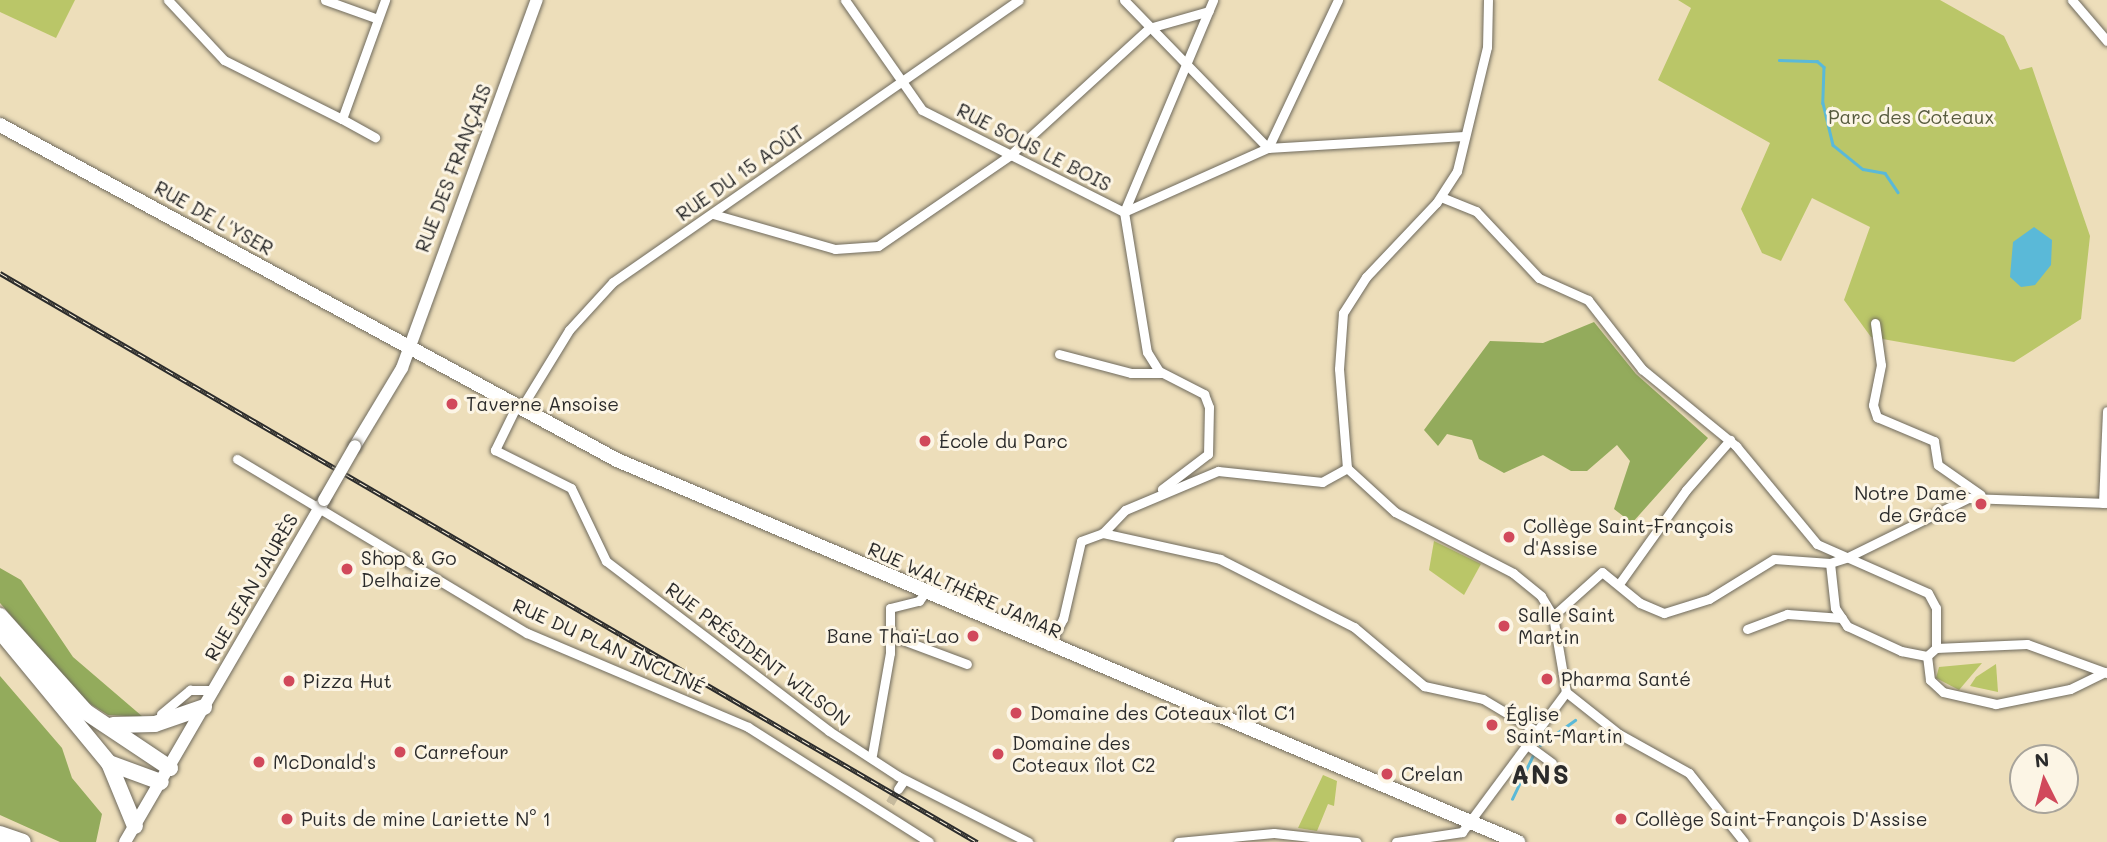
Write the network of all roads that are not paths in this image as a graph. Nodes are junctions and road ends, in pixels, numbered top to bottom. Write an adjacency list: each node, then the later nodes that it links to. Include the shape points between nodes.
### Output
1 (168, 0): 18 (street, via 224,60)
2 (325, 0): 13 (street)
3 (385, 0): 13 (street)
4 (537, 0): 28 (main road, RUE DES FRANÇAIS)
5 (845, 0): 17 (street, RUE SOUS LE BOIS)
6 (1018, 0): 17 (street, RUE DU 15 AOÛT)
7 (1124, 0): 14 (street)
8 (1213, 0): 12 (street)
9 (1338, 0): 22 (street)
10 (1488, 0): 20 (street, via 1488,38 1473,121)
11 (2072, 0): 15 (street)
12 (1209, 11): 14 (street); 16 (street)
13 (377, 19): 18 (street)
14 (1149, 28): 16 (street); 23 (street)
15 (2107, 41)
16 (1188, 69): 22 (street); 25 (street)
17 (904, 80): 23 (street, RUE SOUS LE BOIS, via 922,110); 26 (street, RUE DU 15 AOÛT)
18 (342, 119): 21 (street)
19 (0, 125): 28 (main road, RUE DE L'YSER)
20 (1464, 136): 22 (street); 24 (street, via 1457,171)
21 (375, 137)
22 (1268, 148): 25 (street)
23 (1009, 156): 25 (street, RUE SOUS LE BOIS); 26 (street, via 898,237 872,248 835,249)
24 (1441, 197): 33 (street, via 1476,211 1539,278 1588,300 1642,369); 35 (street, via 1366,277 1343,313 1339,369)
25 (1125, 212): 30 (street, RUE SOUS LE BOIS, via 1147,352)
26 (713, 214): 31 (street, RUE DU 15 AOÛT, via 594,301)
27 (1875, 323): 38 (street, via 1881,365 1873,405 1877,418 1934,441 1938,465)
28 (408, 349): 31 (main road, RUE WALTHÈRE JAMAR); 39 (main road, RUE JEAN JAURÈS, bridge)
29 (1059, 355): 30 (street, via 1131,373)
30 (1161, 373): 37 (street, via 1204,394 1210,432 1208,454)
31 (517, 410): 36 (street, RUE DU 15 AOÛT, via 495,450); 45 (main road, RUE WALTHÈRE JAMAR)
32 (2107, 411): 40 (street)
33 (1730, 440): 42 (street, via 1811,538); 44 (street, via 1686,490)
34 (237, 459): 39 (street, RUE DU PLAN INCLINÉ)
35 (1347, 468): 37 (street, via 1322,482 1218,471); 47 (street, via 1395,512 1513,573)
36 (547, 471): 64 (street, RUE PRÉSIDENT WILSON, via 576,494 606,561 821,726)
37 (1158, 492): 41 (street, via 1125,510)
38 (1981, 495): 40 (street); 42 (street)
39 (322, 503): 57 (main road, RUE JEAN JAURÈS); 76 (street, RUE DU PLAN INCLINÉ, via 527,633 748,727 887,807)
40 (2105, 503)
41 (1103, 533): 52 (street, via 1086,537 1077,550 1063,619); 62 (street, via 1220,559 1354,627 1424,686 1483,699)
42 (1848, 557): 43 (street); 53 (street, via 1927,593 1936,608)
43 (1830, 563): 44 (street, via 1774,559 1709,599 1664,614 1648,609); 48 (street)
44 (1619, 584): 47 (street, via 1602,572 1593,575)
45 (925, 592): 51 (street, via 912,603 892,604); 52 (main road, RUE WALTHÈRE JAMAR)
46 (0, 616): 61 (highway, via 71,698)
47 (1553, 616): 58 (street)
48 (1842, 618): 49 (street, via 1787,614); 54 (street, via 1888,646)
49 (1747, 629)
50 (0, 631): 65 (highway)
51 (892, 636): 55 (street); 64 (street)
52 (1049, 648): 70 (main road, RUE WALTHÈRE JAMAR)
53 (1936, 648): 54 (street); 56 (street, via 2041,646)
54 (1927, 656): 56 (street, via 1930,680 1943,692 1996,704 2070,690)
55 (967, 664)
56 (2106, 673)
57 (214, 690): 59 (main road, RUE JEAN JAURÈS); 60 (street, via 190,691)
58 (1566, 692): 62 (street); 82 (street, via 1619,734 1689,773)
59 (204, 706): 61 (highway, via 155,724); 67 (main road, RUE JEAN JAURÈS)
60 (162, 714)
61 (107, 724): 67 (highway)
62 (1538, 732): 63 (street)
63 (1526, 744): 66 (street); 70 (street)
64 (872, 755): 68 (street, RUE PRÉSIDENT WILSON)
65 (109, 763): 67 (highway); 71 (highway)
66 (1552, 763)
67 (165, 775): 71 (main road, RUE JEAN JAURÈS)
68 (904, 780): 69 (street); 77 (street, RUE PRÉSIDENT WILSON)
69 (898, 789)
70 (1468, 821): 73 (street, via 1459,834); 81 (main road, RUE WALTHÈRE JAMAR)
71 (135, 826): 75 (main road, RUE JEAN JAURÈS)
72 (0, 834): 74 (highway)
73 (1438, 837): 80 (street)
74 (23, 842)
75 (125, 842)
76 (929, 842)
77 (1028, 842)
78 (1178, 842): 79 (street, via 1274,833)
79 (1357, 842)
80 (1396, 842)
81 (1518, 842)
82 (1744, 842)

